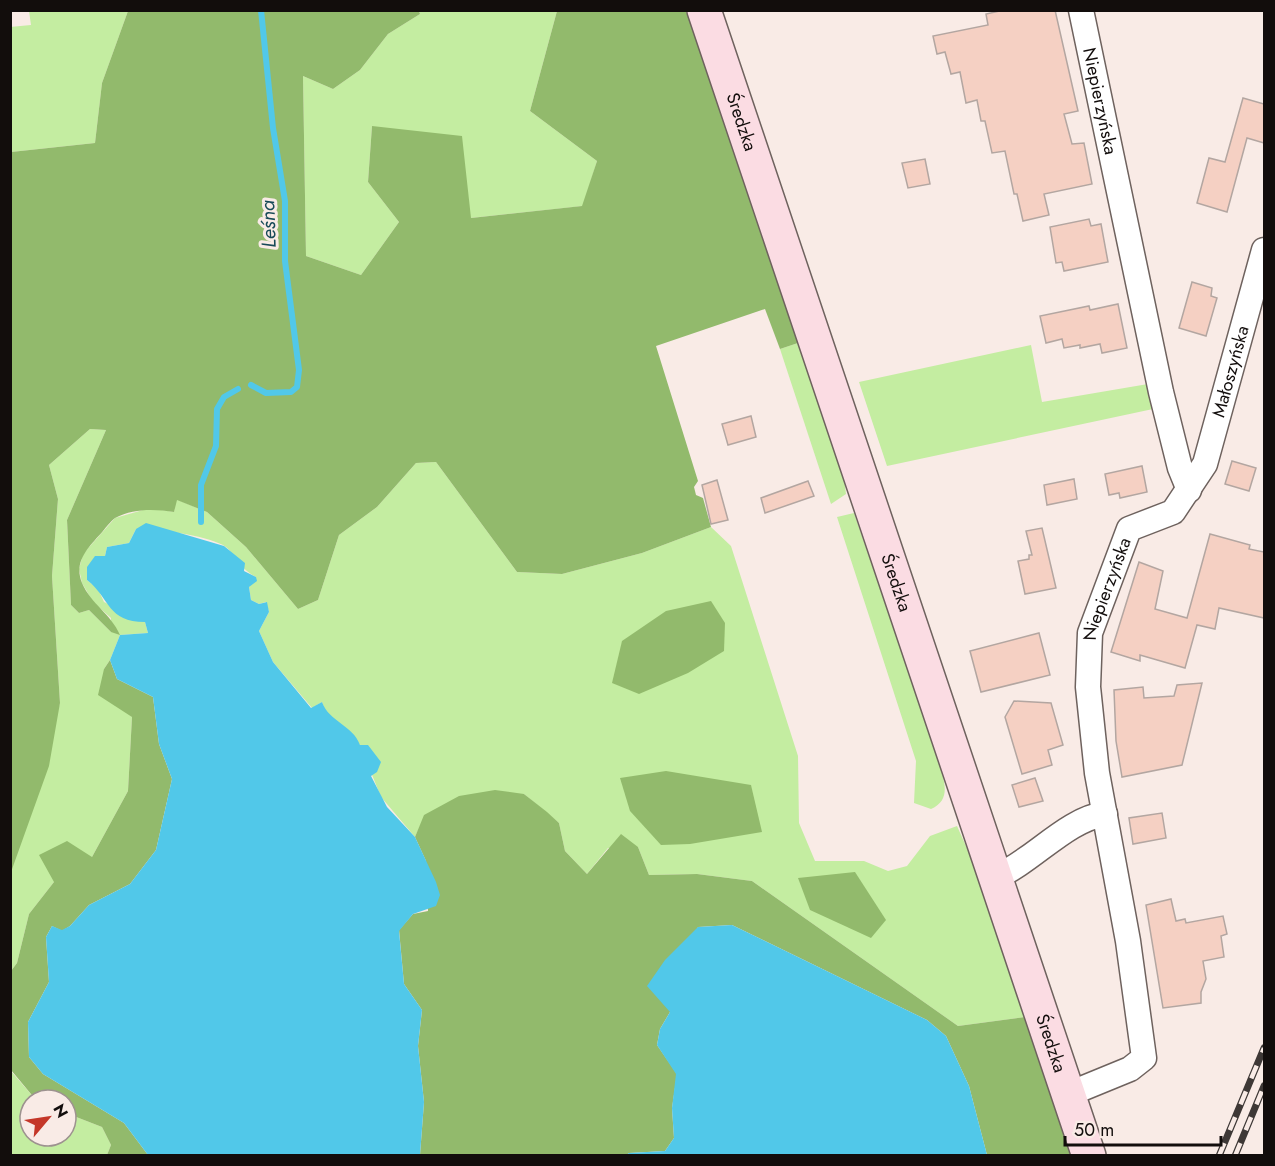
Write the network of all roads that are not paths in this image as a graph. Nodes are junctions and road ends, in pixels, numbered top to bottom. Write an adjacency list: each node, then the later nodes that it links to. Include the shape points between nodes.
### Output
1 (704, 10): 6 (main road, Średzka)
2 (1081, 10): 4 (street, Niepierzyńska, via 1161,392)
3 (1264, 250): 4 (street, Małoszyńska, via 1204,464)
4 (1189, 490): 5 (street, Niepierzyńska, via 1173,512 1129,529 1090,633 1088,687)
5 (1105, 814): 6 (street, via 1088,816 1026,861); 7 (street, Niepierzyńska, via 1144,1058 1130,1069)
6 (996, 877): 7 (main road, Średzka)
7 (1069, 1095): 8 (main road, Średzka)
8 (1089, 1155)

